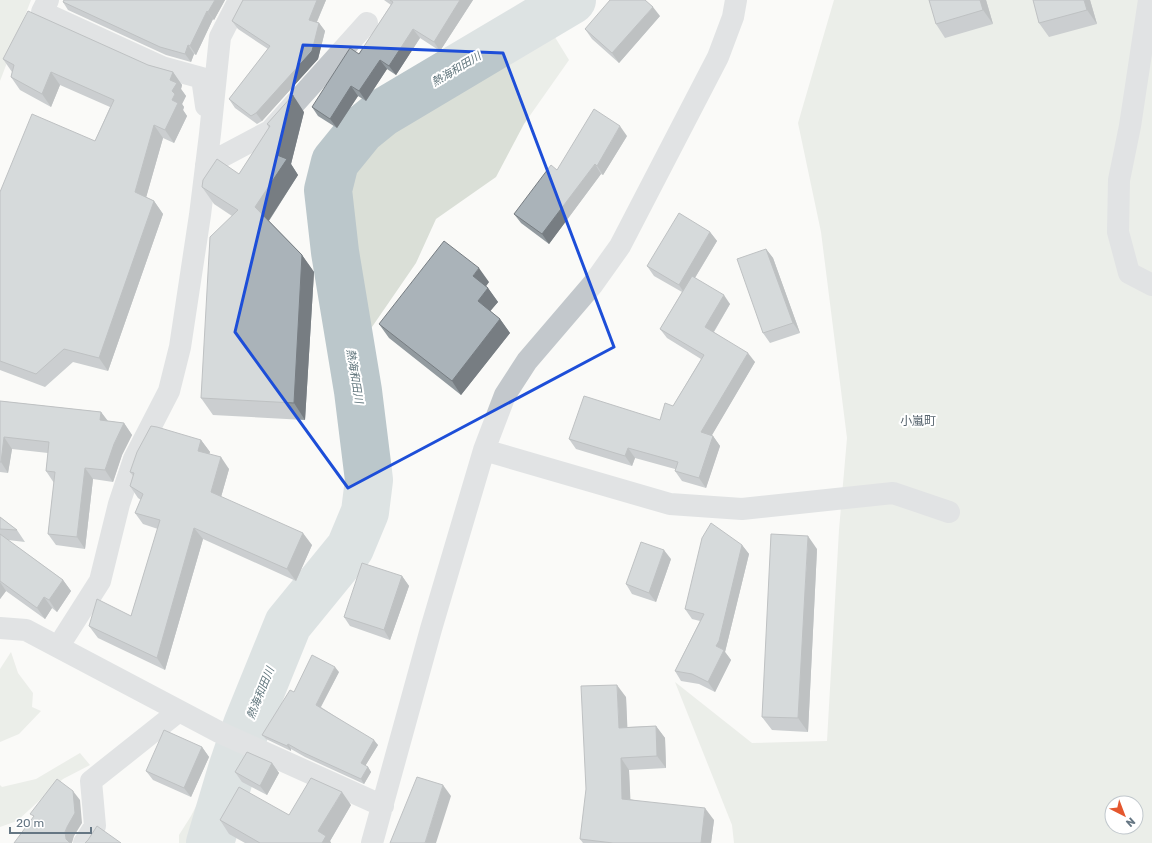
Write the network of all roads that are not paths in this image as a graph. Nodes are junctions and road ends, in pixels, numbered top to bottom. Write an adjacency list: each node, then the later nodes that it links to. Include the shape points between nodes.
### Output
1 (48, 0): 6 (street, via 42,12 162,67 202,78)
2 (239, 0): 6 (street, via 220,37)
3 (736, 0): 9 (street, via 733,18 718,57 620,246 593,284 527,360 505,394)
4 (1149, 0): 8 (street, via 1119,180 1118,232 1129,273)
5 (367, 23): 7 (street, via 270,130)
6 (210, 134): 7 (street)
7 (206, 165): 12 (street, via 180,347 169,391 134,459 119,504 100,581)
8 (1152, 285)
9 (484, 450): 10 (street, via 670,504 742,509 893,493); 14 (street, via 431,629)
10 (949, 512)
11 (0, 628): 12 (street, via 26,630)
12 (58, 647): 13 (street)
13 (179, 711): 14 (street, via 219,732); 15 (street, via 90,781 95,826)
14 (383, 806): 16 (street)
15 (84, 843)
16 (372, 843)

